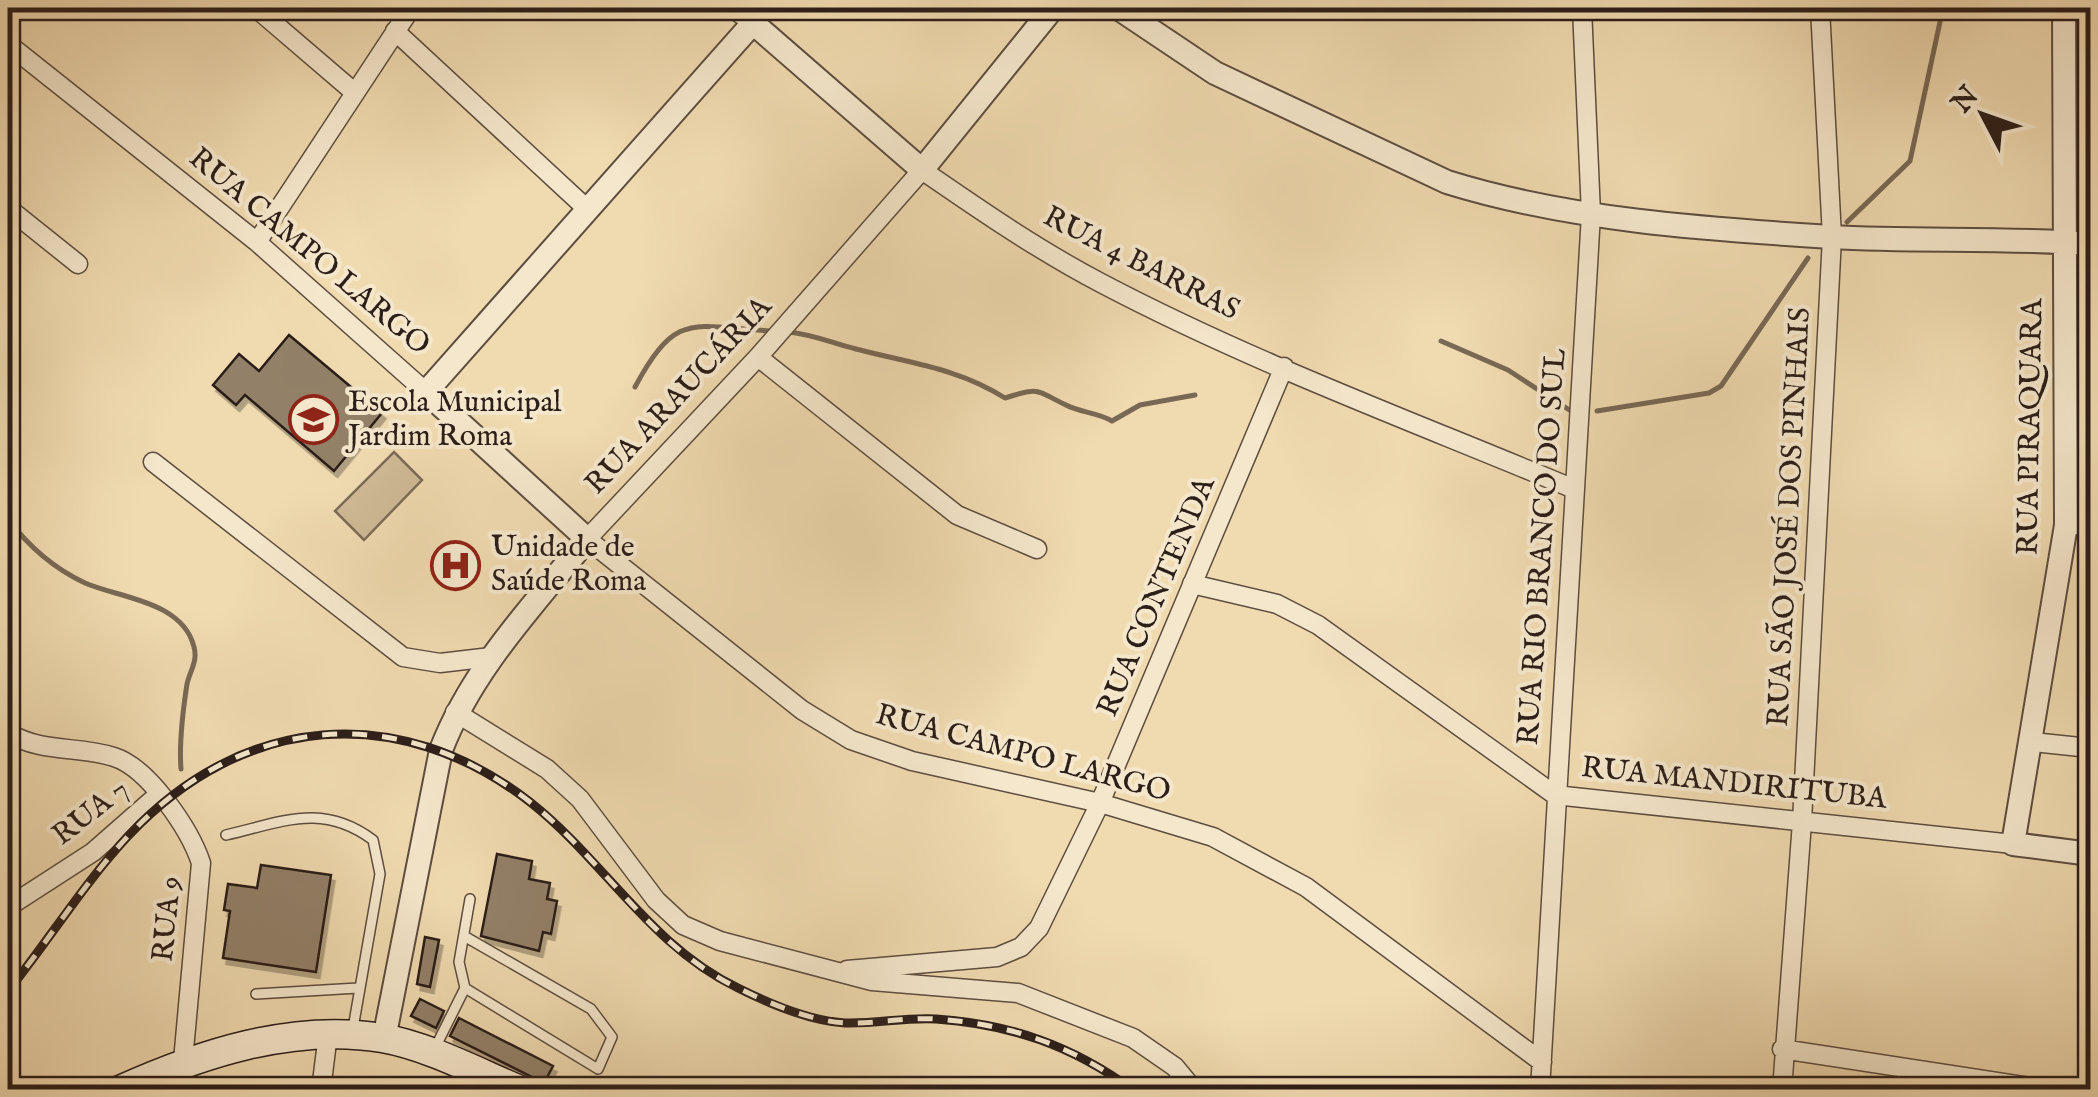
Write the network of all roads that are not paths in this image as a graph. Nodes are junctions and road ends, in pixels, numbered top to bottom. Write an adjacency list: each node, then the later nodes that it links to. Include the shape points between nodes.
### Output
1 (256, 8): 12 (street)
2 (411, 8): 10 (street)
3 (732, 8): 9 (street, RUA 4 BARRAS)
4 (1053, 8): 13 (street, RUA ARAUCÁRIA)
5 (1118, 8): 16 (street, via 1215,73 1447,182)
6 (1582, 8): 16 (street, RUA RIO BRANCO DO SUL)
7 (1820, 8): 17 (street, RUA SÃO JOSÉ DOS PINHAIS)
8 (2064, 8): 19 (street, RUA PIRAQUARA)
9 (760, 16): 13 (street, RUA 4 BARRAS); 15 (street)
10 (395, 31): 12 (street); 15 (street)
11 (8, 44): 18 (street, RUA CAMPO LARGO)
12 (354, 92): 18 (street)
13 (922, 170): 22 (street, RUA ARAUCÁRIA); 23 (street, RUA 4 BARRAS, via 1104,285)
14 (8, 208): 21 (street)
15 (586, 208): 24 (street)
16 (1590, 214): 17 (street); 26 (street, RUA RIO BRANCO DO SUL)
17 (1832, 237): 19 (street); 40 (street, RUA SÃO JOSÉ DOS PINHAIS)
18 (257, 242): 24 (street, RUA CAMPO LARGO)
19 (2064, 242): 20 (street); 27 (street, RUA PIRAQUARA)
20 (2090, 244)
21 (78, 264)
22 (758, 357): 29 (street, RUA ARAUCÁRIA); 30 (street, via 957,515)
23 (1284, 367): 26 (street, RUA 4 BARRAS); 31 (street, RUA CONTENDA)
24 (426, 392): 29 (street, RUA CAMPO LARGO)
25 (153, 462): 32 (street, via 403,656 440,663)
26 (1574, 489): 38 (street, RUA RIO BRANCO DO SUL)
27 (2066, 525): 28 (street); 35 (street, RUA PIRAQUARA)
28 (2090, 525)
29 (587, 539): 32 (street, RUA ARAUCÁRIA); 39 (street, RUA CAMPO LARGO, via 802,710 851,740 912,761)
30 (1037, 549)
31 (1192, 584): 38 (street, RUA MANDIRITUBA, via 1278,604 1318,626); 39 (street, RUA CONTENDA)
32 (491, 657): 33 (street, RUA ARAUCÁRIA)
33 (455, 712): 47 (street, via 580,799 656,900 683,924 720,941); 52 (street, RUA ARAUCÁRIA, via 441,750)
34 (8, 733): 37 (street, RUA 9, via 47,750 114,757)
35 (2032, 742): 36 (street); 42 (street, RUA PIRAQUARA)
36 (2090, 748)
37 (158, 794): 45 (street, RUA 7, via 93,852); 55 (street, RUA 9, via 193,839 201,863)
38 (1554, 795): 40 (street, RUA MANDIRITUBA); 56 (street, RUA RIO BRANCO DO SUL)
39 (1100, 803): 47 (street, RUA CONTENDA, via 1039,928 1022,947 997,957); 56 (street, RUA CAMPO LARGO, via 1213,837 1306,886)
40 (1802, 822): 42 (street, RUA MANDIRITUBA); 53 (street, RUA SÃO JOSÉ DOS PINHAIS)
41 (226, 835): 48 (lane, via 309,816 349,822 374,840 380,874)
42 (2013, 844): 43 (street, RUA MANDIRITUBA)
43 (2090, 854)
44 (470, 899): 46 (lane)
45 (8, 907)
46 (464, 936): 49 (lane, via 459,962); 49 (lane, via 591,1010 612,1037 598,1069)
47 (840, 971): 60 (street, via 872,981 1018,993 1133,1038)
48 (358, 988): 50 (lane); 51 (lane)
49 (465, 988): 54 (lane)
50 (256, 994)
51 (340, 1035): 52 (main road); 55 (main road, via 228,1049); 58 (street)
52 (384, 1039): 54 (main road)
53 (1782, 1049): 62 (street, RUA SÃO JOSÉ DOS PINHAIS); 63 (street)
54 (431, 1055): 59 (main road)
55 (183, 1062): 57 (main road)
56 (1542, 1062): 61 (street, RUA RIO BRANCO DO SUL)
57 (120, 1090)
58 (322, 1090)
59 (520, 1090)
60 (1194, 1090)
61 (1540, 1090)
62 (1782, 1090)
63 (2048, 1090)

